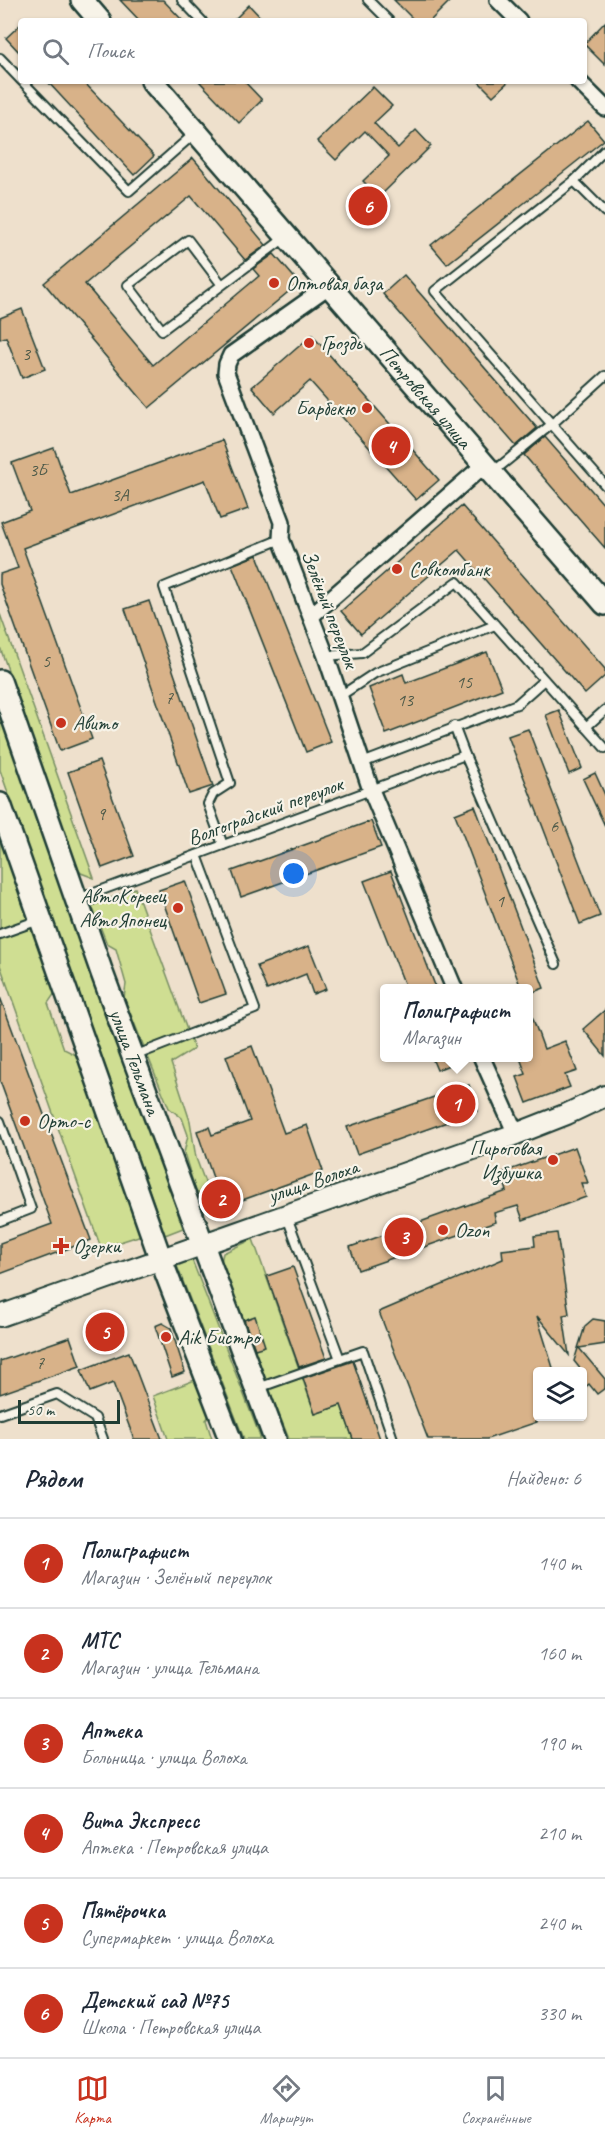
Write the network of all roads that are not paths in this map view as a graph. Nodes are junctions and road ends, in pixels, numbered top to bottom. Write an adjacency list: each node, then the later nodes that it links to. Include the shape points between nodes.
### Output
1 (82, 0): 5 (main road)
2 (182, 0): 6 (lane)
3 (368, 0): 7 (lane)
4 (498, 0): 8 (street)
5 (97, 18)
6 (199, 18)
7 (386, 18)
8 (516, 18)
9 (0, 58): 10 (lane)
10 (18, 76)
11 (26, 84): 15 (lane, via 129,191)
12 (155, 84): 15 (main road, Петровская улица)
13 (581, 84): 14 (street)
14 (605, 108)
15 (196, 132): 19 (main road, Петровская улица)
16 (605, 150): 17 (lane)
17 (574, 181): 18 (lane); 23 (lane, via 435,291)
18 (605, 212)
19 (287, 236): 20 (lane); 21 (main road, Петровская улица)
20 (222, 285): 20 (lane, via 188,240 128,285 162,330)
21 (330, 285): 24 (main road, Петровская улица); 26 (street, Зелёный переулок, via 231,355 227,364 226,373 282,522)
22 (605, 376): 23 (lane)
23 (552, 424): 24 (lane); 25 (lane)
24 (488, 469): 27 (main road, Петровская улица); 28 (street)
25 (605, 485)
26 (281, 539): 28 (street, Зелёный переулок); 42 (lane, via 164,587 230,783 213,794 208,804)
27 (605, 604)
28 (311, 616): 30 (street, Зелёный переулок)
29 (495, 625): 30 (lane, via 457,582 362,653); 31 (lane); 33 (lane, via 375,673)
30 (326, 656): 33 (street, Зелёный переулок)
31 (544, 680): 35 (lane, via 517,704); 36 (lane)
32 (0, 681): 44 (main road, улица Тельмана)
33 (340, 696): 39 (street, Зелёный переулок)
34 (605, 710): 36 (lane)
35 (454, 726): 38 (lane); 39 (lane)
36 (586, 727): 37 (lane)
37 (605, 748)
38 (465, 755): 40 (lane, Волгоградский переулок); 47 (lane)
39 (362, 763): 40 (street, Зелёный переулок)
40 (371, 790): 42 (lane, Волгоградский переулок); 48 (street, Зелёный переулок)
41 (0, 804): 45 (main road, улица Тельмана)
42 (223, 845): 43 (lane, Волгоградский переулок)
43 (197, 855): 44 (lane, Волгоградский переулок); 49 (lane, via 255,1009)
44 (77, 899): 49 (main road, улица Тельмана)
45 (41, 920): 46 (lane); 57 (main road, улица Тельмана)
46 (0, 934)
47 (556, 964)
48 (452, 984)
49 (133, 1057): 56 (main road, улица Тельмана)
50 (484, 1062): 53 (street)
51 (605, 1096): 53 (street, улица Волоха)
52 (0, 1121): 55 (lane, via 31,1209)
53 (516, 1134): 54 (street, улица Волоха)
54 (287, 1215): 56 (street, улица Волоха); 59 (lane)
55 (0, 1221)
56 (202, 1245): 57 (street, улица Волоха); 60 (main road, улица Тельмана)
57 (161, 1260): 58 (street, улица Волоха); 63 (main road, улица Тельмана)
58 (0, 1316)
59 (340, 1359): 60 (lane); 65 (lane, via 363,1351)
60 (256, 1388): 64 (main road, улица Тельмана)
61 (0, 1414): 62 (lane, via 57,1395 95,1418)
62 (103, 1439)
63 (230, 1439)
64 (275, 1439)
65 (393, 1439)

